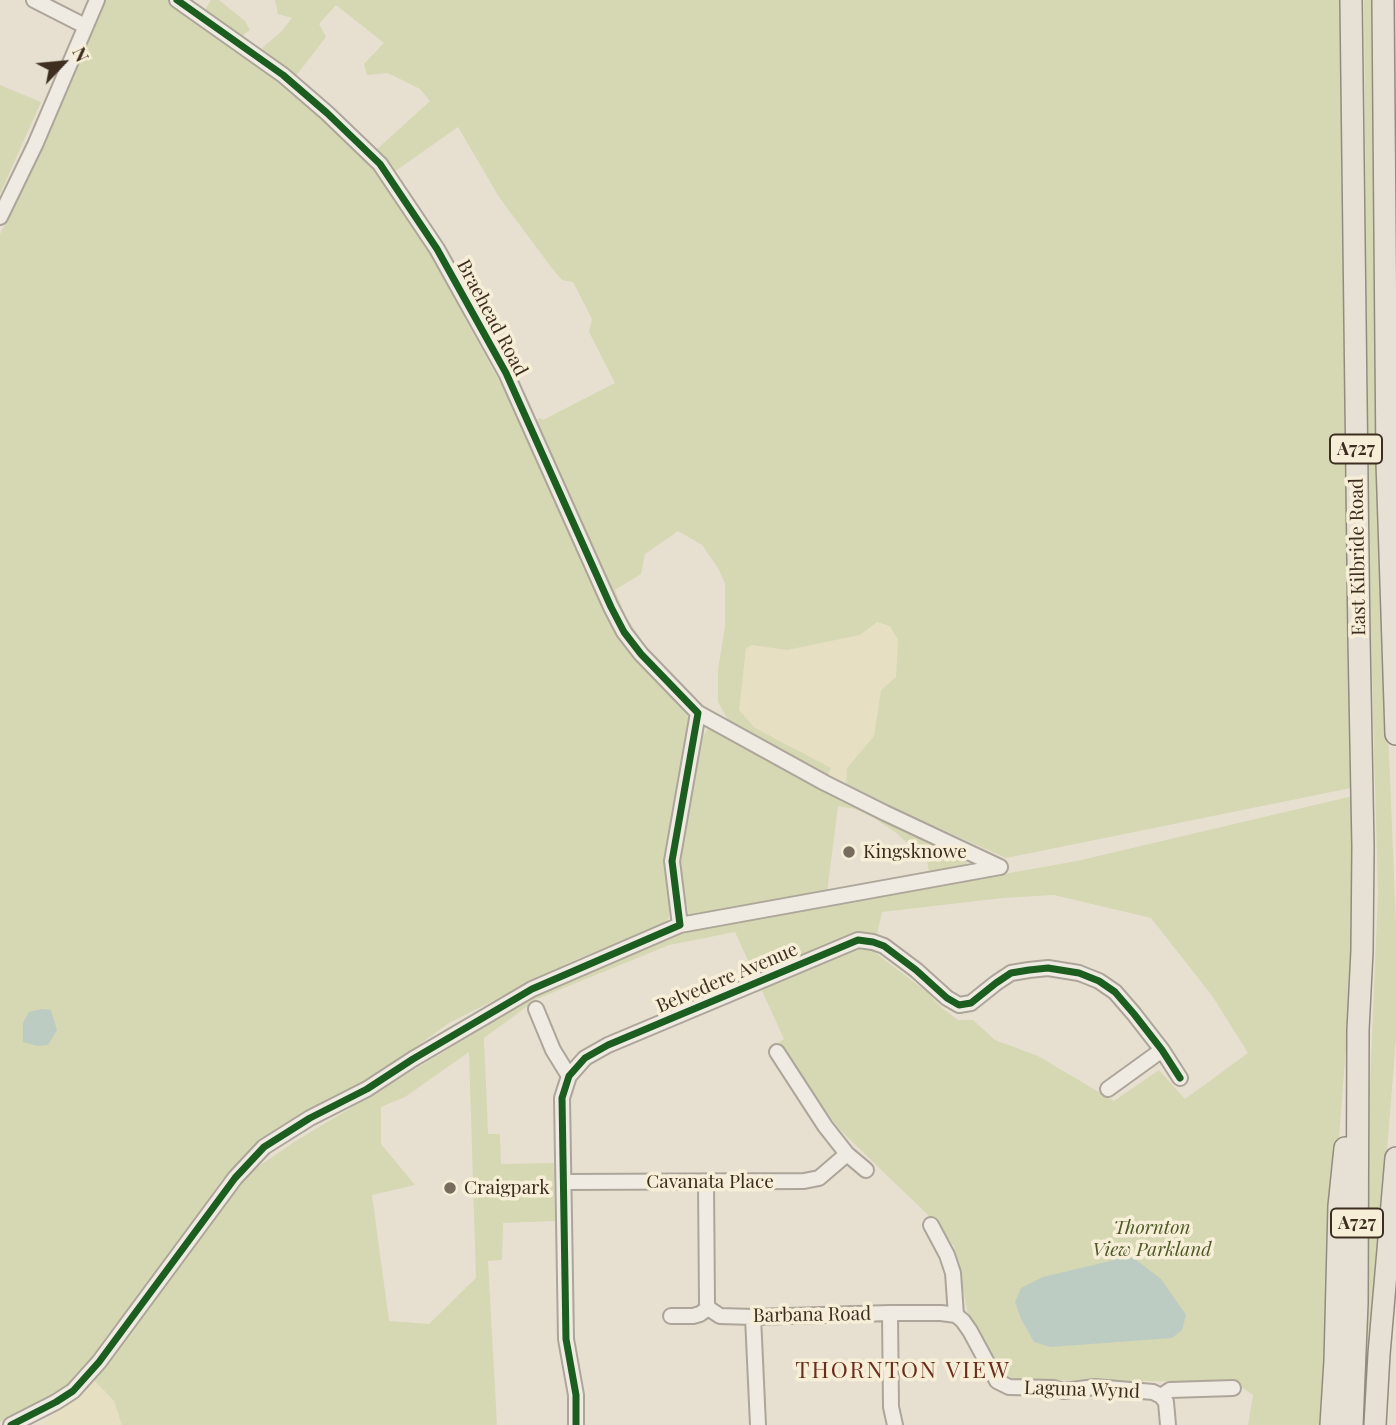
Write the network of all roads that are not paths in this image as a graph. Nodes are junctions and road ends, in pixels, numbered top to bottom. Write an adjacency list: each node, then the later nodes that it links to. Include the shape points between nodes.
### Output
1 (34, 0): 6 (street)
2 (97, 0): 6 (street)
3 (177, 0): 8 (street, Braehead Road, via 283,75 380,164 437,249 506,373 624,632)
4 (1351, 0): 12 (main road, East Kilbride Road / A727, via 1363,847)
5 (1383, 0): 9 (main road, East Kilbride Road / A727, via 1387,462)
6 (85, 26): 7 (street)
7 (0, 217)
8 (698, 713): 10 (street, via 672,861); 10 (street, Braehead Road, via 825,783 1000,867)
9 (1396, 734)
10 (680, 925): 33 (street, via 532,989 264,1147 235,1178 73,1391)
11 (536, 1009): 15 (street)
12 (1358, 1030): 31 (main road, East Kilbride Road / A727); 38 (main road, East Kilbride Road, via 1339,1206)
13 (1162, 1050): 15 (street, Belvedere Avenue, via 1115,992 1079,973 1048,968 1011,973 971,1003 959,1005 884,946 858,940 608,1045 585,1058); 16 (street, Belvedere Avenue); 17 (street)
14 (777, 1052): 18 (street)
15 (569, 1076): 21 (street, via 562,1098)
16 (1180, 1078)
17 (1108, 1089)
18 (847, 1154): 20 (street); 22 (street, Cavanata Place, via 819,1178 804,1181)
19 (1396, 1157): 32 (main road, A727)
20 (866, 1170)
21 (564, 1182): 22 (street, Cavanata Place); 34 (street, via 566,1339)
22 (706, 1182): 24 (street)
23 (931, 1225): 26 (street, via 953,1273)
24 (708, 1308): 27 (street, Barbana Road, via 693,1316); 28 (street, Barbana Road, via 720,1316)
25 (890, 1313): 26 (street); 28 (street, Barbana Road); 36 (street, Barbana Road)
26 (956, 1315): 30 (street, Laguna Wynd, via 997,1381 1009,1387 1063,1391 1095,1387)
27 (671, 1316)
28 (753, 1317): 35 (street)
29 (1233, 1388): 30 (street, Laguna Wynd, via 1170,1390)
30 (1161, 1396): 37 (street, Laguna Wynd, via 1168,1409)
31 (1352, 1421)
32 (1375, 1422)
33 (11, 1425)
34 (576, 1425)
35 (758, 1425)
36 (895, 1425)
37 (1168, 1425)
38 (1331, 1425)

